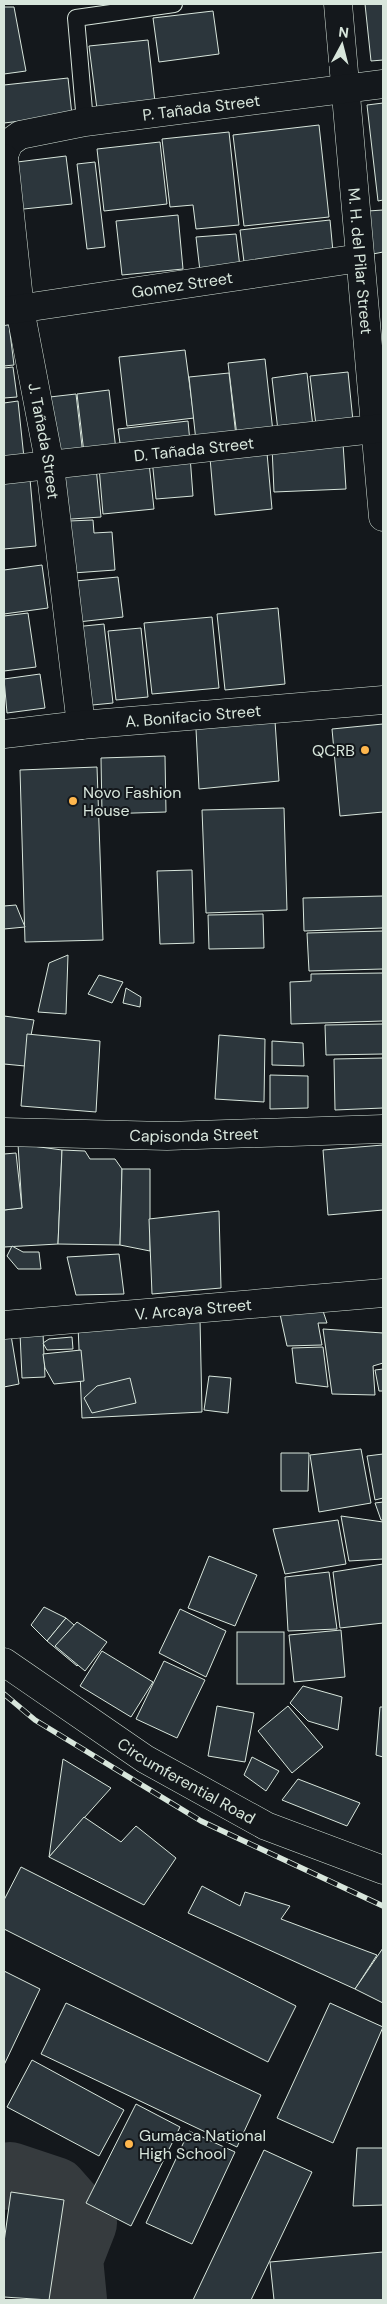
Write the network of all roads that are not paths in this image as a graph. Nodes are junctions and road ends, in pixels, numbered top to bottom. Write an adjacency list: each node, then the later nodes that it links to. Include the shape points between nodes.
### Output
1 (174, 4): 5 (lane, via 76,18)
2 (338, 4): 4 (street, M. H. del Pilar Street)
3 (383, 84): 4 (street, P. Tañada Street)
4 (347, 89): 5 (street, P. Tañada Street); 7 (street, M. H. del Pilar Street)
5 (85, 122): 6 (street, P. Tañada Street)
6 (9, 149): 8 (street, J. Tañada Street)
7 (360, 258): 8 (street, Gomez Street); 9 (street, M. H. del Pilar Street)
8 (12, 310): 10 (street, J. Tañada Street)
9 (379, 428): 10 (street, D. Tañada Street); 12 (street, M. H. del Pilar Street)
10 (50, 466): 11 (street, D. Tañada Street); 14 (street, J. Tañada Street)
11 (4, 470)
12 (383, 517)
13 (383, 700): 14 (street, A. Bonifacio Street)
14 (81, 725): 15 (street, A. Bonifacio Street)
15 (4, 734)
16 (383, 1129): 17 (street, Capisonda Street, via 167,1136)
17 (4, 1132)
18 (383, 1293): 19 (street, V. Arcaya Street)
19 (4, 1325)
20 (4, 1662): 21 (street, Circumferential Road, via 145,1759 266,1826)
21 (383, 1870)

